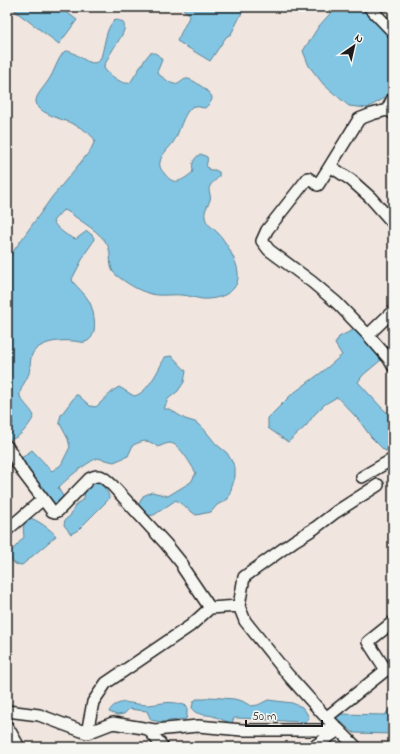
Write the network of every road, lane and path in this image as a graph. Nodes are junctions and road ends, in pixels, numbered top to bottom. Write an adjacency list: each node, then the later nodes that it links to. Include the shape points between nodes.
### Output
1 (369, 7): 2 (street)
2 (393, 32)
3 (393, 98): 4 (street)
4 (390, 112): 5 (street, via 372,114 359,119)
5 (330, 166): 6 (street, via 370,197); 8 (street, via 318,185 308,178 267,230 262,241 269,250 336,303)
6 (393, 223)
7 (393, 311): 8 (street)
8 (368, 335): 9 (street)
9 (393, 366)
10 (7, 446): 14 (street)
11 (393, 459): 12 (street)
12 (362, 477)
13 (378, 485): 16 (street, via 244,577)
14 (43, 499): 15 (street); 17 (street, via 52,511 56,512 89,479 102,477 166,544 183,565)
15 (7, 530)
16 (239, 606): 17 (street); 20 (street, via 245,620 289,676)
17 (210, 608): 24 (street, via 190,626 106,683 93,702)
18 (393, 622): 20 (street, via 368,642 386,670)
19 (7, 711): 24 (street, via 39,715)
20 (327, 717): 23 (street)
21 (7, 726): 25 (street)
22 (148, 729): 23 (street, via 198,726 242,730); 24 (street, via 113,723); 26 (street)
23 (339, 730): 27 (street); 28 (street)
24 (87, 733)
25 (19, 747)
26 (163, 747)
27 (313, 747)
28 (356, 747)

